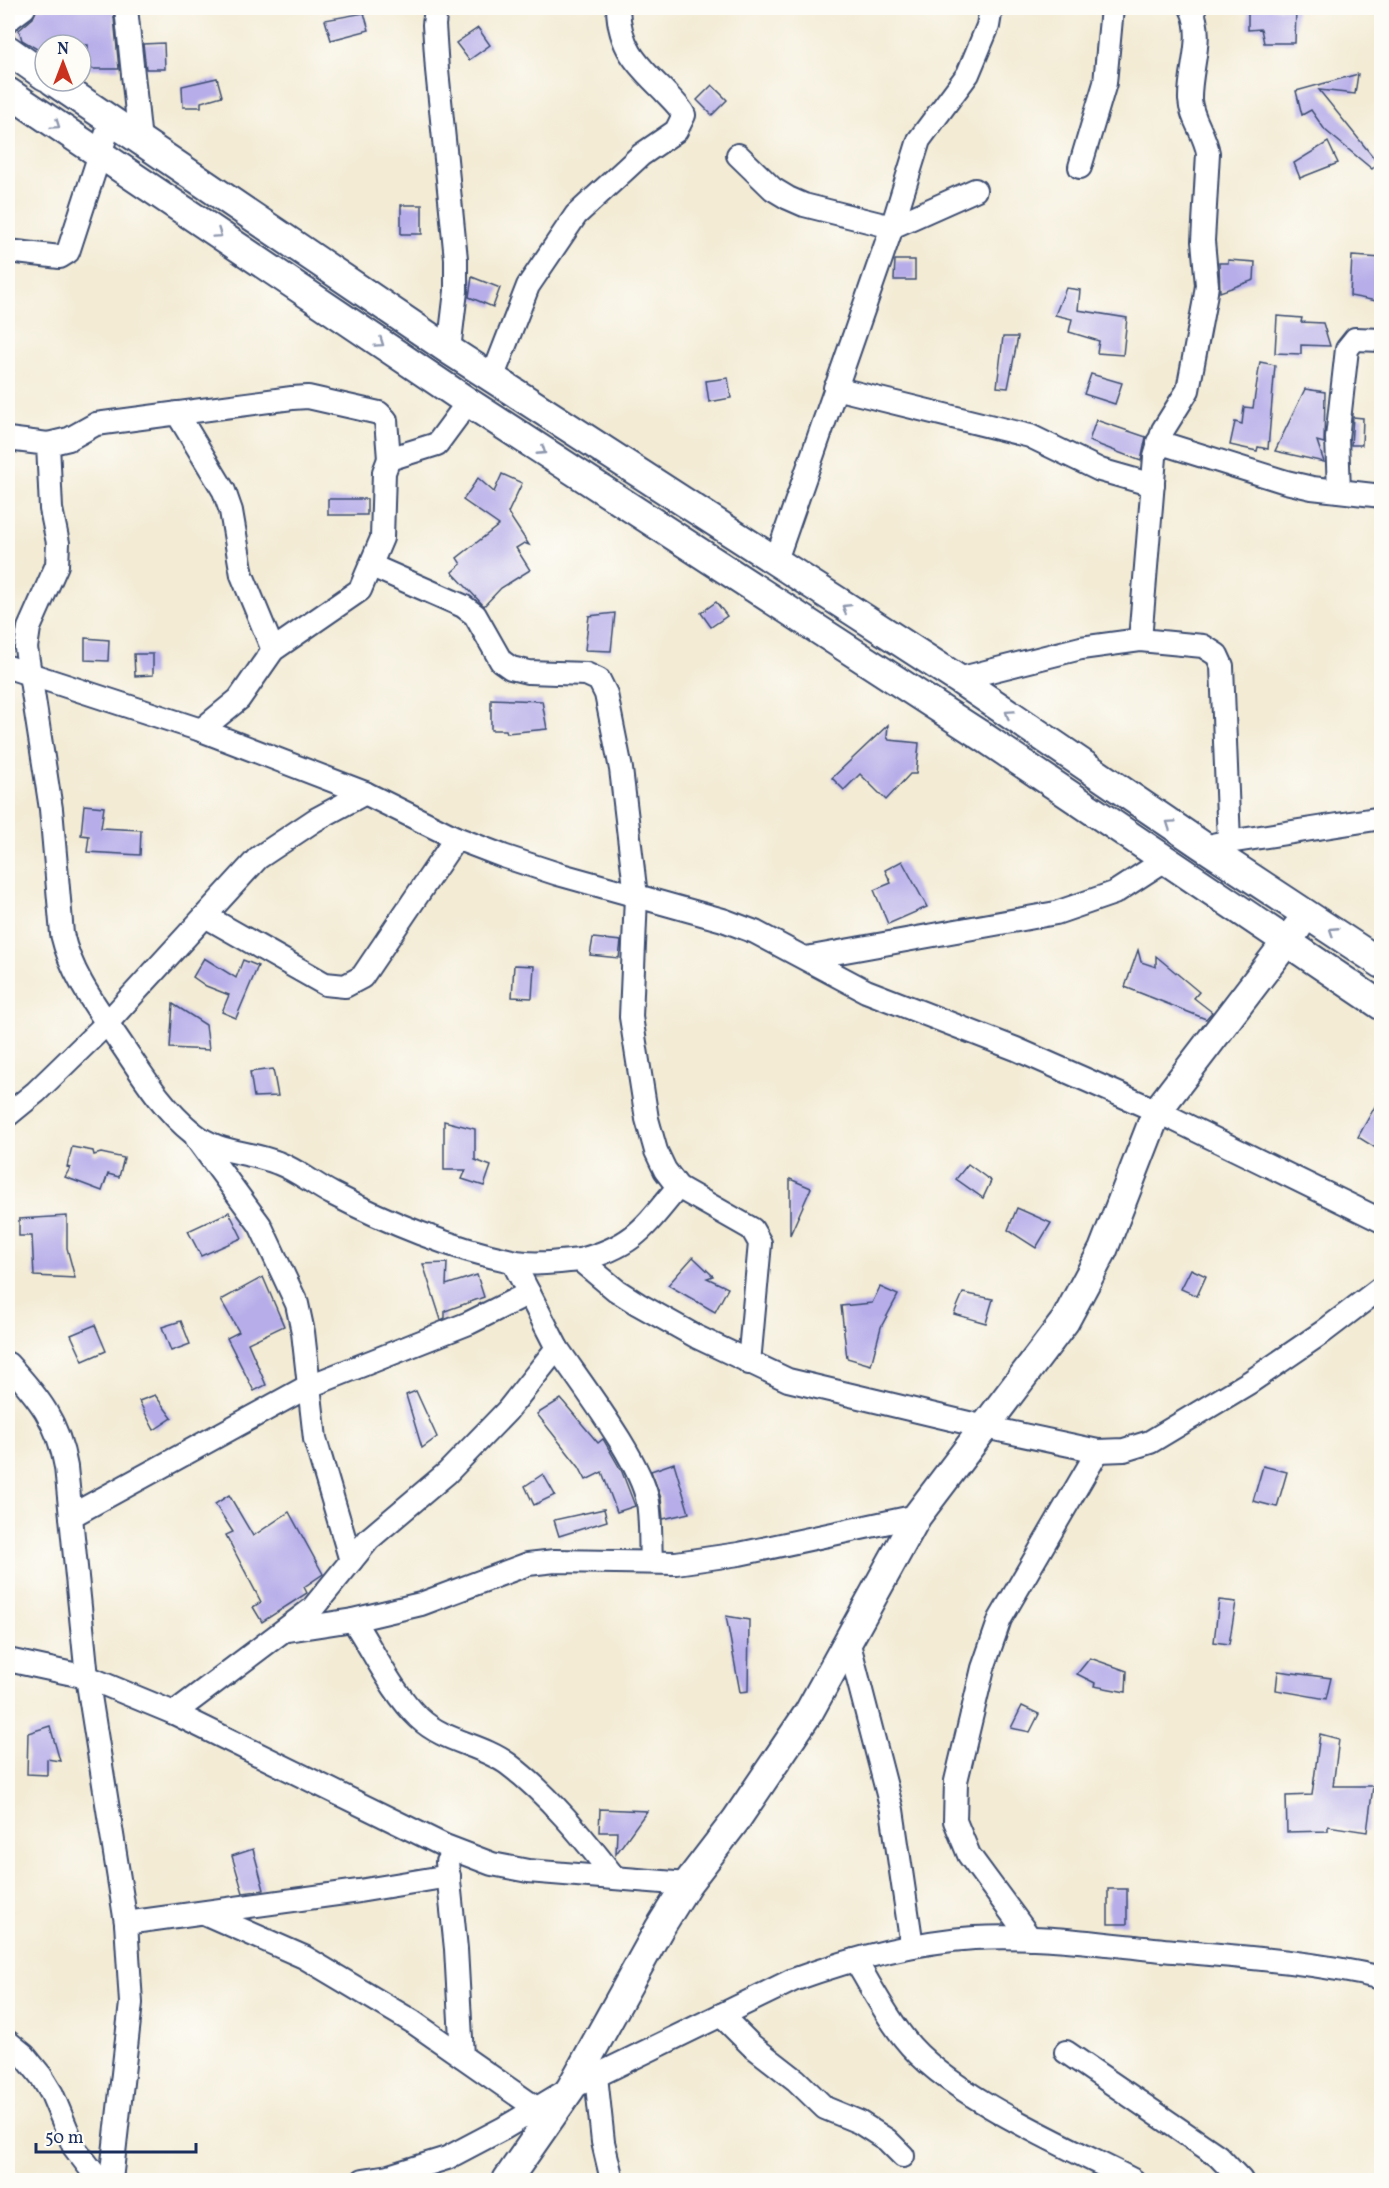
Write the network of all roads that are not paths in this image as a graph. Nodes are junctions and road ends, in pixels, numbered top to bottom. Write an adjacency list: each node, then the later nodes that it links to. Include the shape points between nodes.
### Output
1 (24, 8): 8 (street)
2 (126, 8): 14 (street)
3 (436, 8): 22 (street, via 436,70 456,259)
4 (618, 8): 23 (street, via 625,46 678,105 684,120 576,215 528,286)
5 (991, 8): 19 (street, via 988,26 968,74 919,140)
6 (1112, 8): 17 (street, via 1105,82)
7 (1191, 8): 28 (street, via 1197,30 1190,102 1208,153 1203,241 1207,285 1188,390)
8 (8, 21)
9 (8, 50): 10 (street)
10 (33, 68)
11 (8, 92): 15 (street, one-way to 15)
12 (71, 93): 13 (street)
13 (111, 120): 14 (street); 15 (street)
14 (140, 141): 22 (street)
15 (99, 154): 20 (street, via 68,252 60,258); 25 (street, one-way to 25)
16 (738, 155): 19 (street, via 788,198)
17 (1080, 167)
18 (975, 190): 19 (street)
19 (892, 227): 24 (street)
20 (8, 251)
21 (1382, 340): 32 (street, via 1355,339 1347,349 1336,438)
22 (449, 350): 23 (street)
23 (493, 376): 34 (street)
24 (835, 388): 31 (street, via 1030,436 1100,470); 34 (street)
25 (468, 402): 30 (street, via 437,444); 45 (street, one-way to 45, via 985,738)
26 (177, 413): 29 (street, via 96,424 69,439); 30 (street, via 308,397 379,412 386,420); 37 (street, via 224,491 242,575)
27 (8, 439): 29 (street)
28 (1158, 442): 31 (street); 32 (street, via 1286,482)
29 (48, 444): 38 (street, via 57,565 29,628)
30 (389, 459): 35 (street, via 384,472 381,538)
31 (1153, 484): 36 (street)
32 (1339, 491): 33 (street)
33 (1382, 496)
34 (775, 562): 39 (street, one-way to 34)
35 (372, 566): 37 (street, via 360,590); 46 (street, via 463,606 475,615 501,661 511,668 586,674 599,680 606,694 621,769)
36 (1140, 640): 39 (street, via 1081,648); 44 (street, via 1203,646 1217,655 1222,666)
37 (273, 650): 40 (street, via 238,699)
38 (18, 670): 40 (street); 53 (street, via 51,809 66,950 84,992)
39 (958, 679): 44 (street, one-way to 39)
40 (201, 730): 41 (street)
41 (365, 794): 43 (street); 48 (street, via 315,819 273,847)
42 (1382, 818): 44 (street)
43 (456, 838): 46 (street); 48 (street, via 362,977 345,986 325,984)
44 (1216, 844): 47 (street)
45 (1165, 860): 49 (street); 50 (street, via 1114,893 1056,913)
46 (636, 897): 50 (street, via 723,920); 57 (street, via 631,1017 638,1067 656,1151)
47 (1307, 914): 49 (street); 51 (street, one-way to 47)
48 (205, 916): 53 (street)
49 (1286, 944): 52 (street); 54 (street)
50 (806, 958): 54 (street, via 866,991 1016,1049)
51 (1382, 964)
52 (1382, 1006)
53 (107, 1023): 55 (street); 56 (street, via 162,1102)
54 (1157, 1111): 58 (street); 67 (street, via 1083,1291)
55 (8, 1115)
56 (195, 1135): 60 (street, via 220,1149 280,1163 376,1216); 66 (street, via 260,1225 297,1304)
57 (678, 1187): 59 (street, via 626,1245); 64 (street, via 752,1229 760,1243)
58 (1382, 1221)
59 (580, 1260): 60 (street); 64 (street, via 638,1304)
60 (513, 1262): 62 (street)
61 (1382, 1287): 68 (street, via 1250,1382 1150,1442 1124,1450)
62 (529, 1293): 63 (street); 66 (street, via 470,1323)
63 (557, 1348): 71 (street, via 507,1412 447,1473 377,1530); 72 (street, via 644,1486)
64 (749, 1363): 67 (street, via 788,1380)
65 (8, 1364): 70 (street, via 38,1398 61,1440)
66 (307, 1387): 70 (street); 71 (street, via 315,1439)
67 (985, 1428): 68 (street); 69 (street)
68 (1098, 1451): 85 (street, via 1000,1619 983,1668 956,1781 955,1821 969,1855)
69 (917, 1515): 72 (street, via 739,1554 676,1563); 75 (street)
70 (71, 1516): 77 (street)
71 (351, 1561): 74 (street, via 312,1609)
72 (651, 1562): 73 (street, via 528,1564 422,1604)
73 (354, 1620): 74 (street); 81 (street, via 408,1706 422,1720 508,1764 568,1820)
74 (288, 1630): 78 (street)
75 (849, 1644): 82 (street, via 777,1760); 86 (street, via 892,1810)
76 (8, 1660): 77 (street)
77 (87, 1677): 78 (street); 84 (street)
78 (174, 1713): 79 (street)
79 (445, 1846): 80 (street); 81 (street, via 492,1864 528,1871)
80 (449, 1876): 83 (street); 92 (street)
81 (614, 1877): 82 (street)
82 (687, 1884): 93 (street, via 659,1929)
83 (204, 1913): 84 (street); 92 (street, via 304,1957)
84 (126, 1923): 97 (street, via 131,2003)
85 (1030, 1938): 86 (street, via 975,1938); 88 (street, via 1294,1962)
86 (912, 1946): 87 (street)
87 (855, 1960): 89 (street, via 793,1980); 101 (street, via 904,2038 933,2067 1014,2119)
88 (1382, 1978)
89 (721, 2015): 93 (street); 95 (street, via 825,2108 859,2122)
90 (8, 2042): 96 (street, via 41,2076 74,2147)
91 (1066, 2052): 102 (street, via 1218,2156)
92 (462, 2056): 94 (street)
93 (584, 2082): 94 (street); 99 (street); 100 (street)
94 (536, 2108): 98 (street, via 447,2158)
95 (903, 2156)
96 (99, 2181)
97 (111, 2181)
98 (363, 2181)
99 (507, 2181)
100 (612, 2181)
101 (1132, 2181)
102 (1241, 2181)

